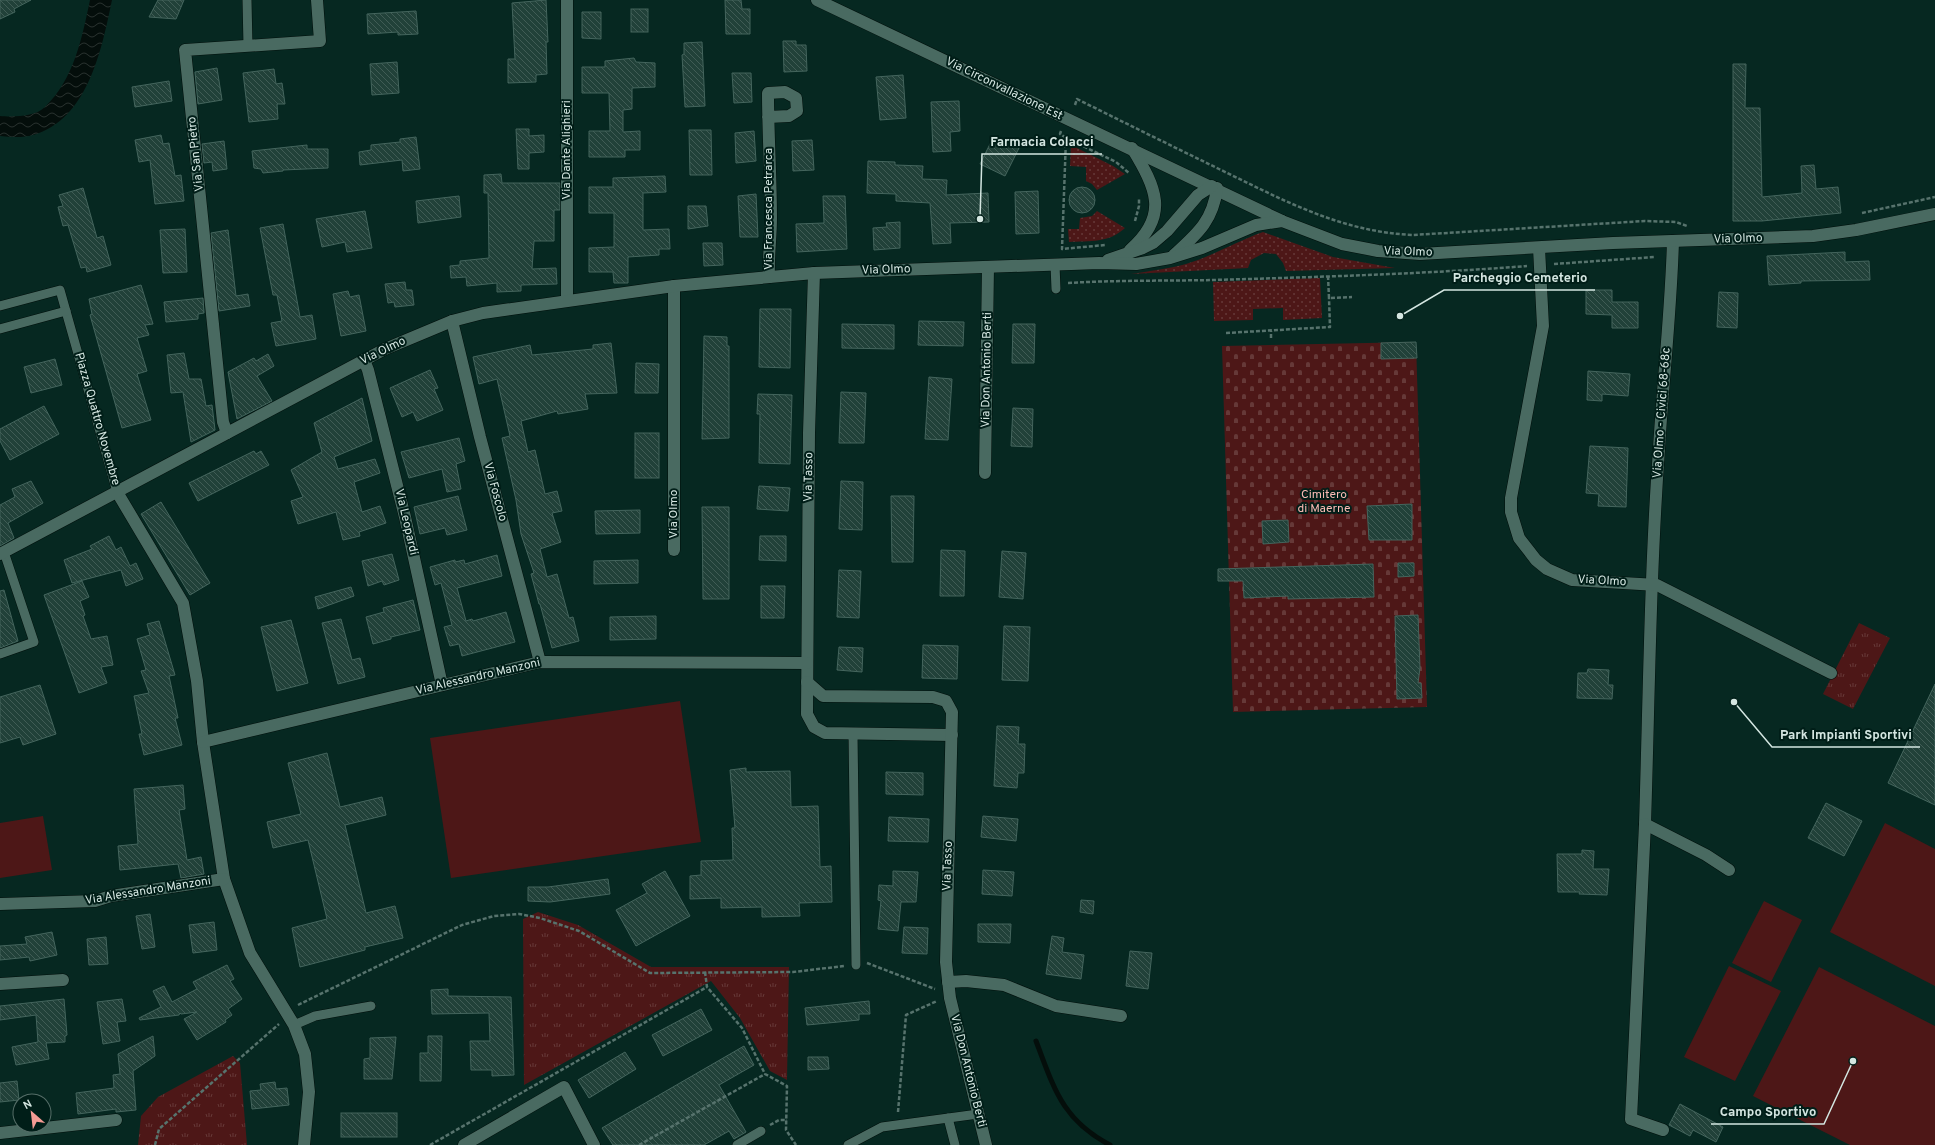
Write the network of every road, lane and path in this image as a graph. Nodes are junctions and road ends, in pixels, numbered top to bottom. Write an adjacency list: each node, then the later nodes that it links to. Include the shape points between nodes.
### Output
1 (247, 0): 5 (lane)
2 (317, 0): 5 (street, Via San Pietro, via 320,42)
3 (567, 0): 33 (street, Via Dante Alighieri)
4 (817, 0): 10 (street, Via Circonvallazione Est)
5 (248, 46): 42 (street, Via San Pietro, via 185,50 223,422)
6 (1075, 105): 17 (path, via 1078,99 1310,212 1365,230 1413,235 1645,221 1676,222 1691,227)
7 (768, 117): 28 (street, Via Francesca Petrarca, via 771,220)
8 (1062, 128): 9 (path, via 1060,134)
9 (1066, 138): 11 (path, via 1116,162); 19 (path, via 1062,249)
10 (1132, 148): 12 (street, Via Circonvallazione Est); 21 (street, Via Olmo, via 1147,173 1156,211 1150,228)
11 (1131, 176)
12 (1215, 187): 15 (street, Via Olmo); 21 (street, Via Olmo, via 1198,195 1158,239 1144,248); 22 (street, via 1215,205 1207,220 1196,235)
13 (1139, 193): 16 (path, via 1139,206)
14 (1935, 214): 17 (street, Via Olmo, via 1813,236)
15 (1282, 220): 20 (street, Via Olmo, via 1342,244 1378,251 1420,254); 22 (street, Via Olmo, via 1256,225 1209,246)
16 (1133, 225)
17 (1706, 240): 18 (street, Via Olmo)
18 (1673, 241): 20 (street, Via Olmo); 47 (street, Via Olmo - Civici 68-68c, via 1672,296 1659,450)
19 (1112, 243)
20 (1539, 248): 47 (street, Via Olmo, via 1543,326 1513,484 1511,512 1514,526 1519,538 1536,560 1559,575 1586,582)
21 (1125, 254): 23 (street, Via Olmo)
22 (1170, 258): 23 (street, Via Olmo, via 1136,264)
23 (1099, 263): 24 (street, Via Olmo)
24 (1055, 265): 25 (street, Via Olmo); 30 (lane)
25 (988, 267): 26 (street, Via Olmo); 43 (street, Via Don Antonio Berti)
26 (814, 273): 28 (street, Via Olmo); 50 (street, Via Tasso, via 809,433)
27 (1328, 276): 31 (path)
28 (769, 277): 29 (street, Via Olmo)
29 (674, 286): 33 (street, Via Olmo); 45 (street, Via Olmo)
30 (1056, 289)
31 (1329, 298): 32 (path); 38 (path, via 1330,327)
32 (1352, 298)
33 (567, 300): 36 (street, Via Olmo, via 506,308)
34 (0, 306): 35 (lane, Piazza Quattro Novembre, via 60,290)
35 (66, 311): 37 (lane); 44 (lane, Piazza Quattro Novembre)
36 (452, 321): 41 (street, Via Olmo, via 403,340); 49 (street, Via Foscolo)
37 (0, 329)
38 (1271, 331): 39 (path); 40 (path)
39 (1226, 333)
40 (1271, 338)
41 (364, 360): 42 (street, Via Olmo); 53 (street, Via Leopardi, via 405,517)
42 (227, 433): 44 (street, Via Olmo)
43 (985, 473)
44 (117, 492): 46 (street, Piazza Quattro Novembre); 56 (street, Via Alessandro Manzoni, via 183,603 197,681)
45 (674, 550)
46 (2, 553): 48 (lane, via 34,642)
47 (1652, 584): 51 (street, Via Olmo); 57 (street, Via Olmo - Civici 68-68c)
48 (0, 654)
49 (540, 662): 50 (street, Via Alessandro Manzoni); 53 (street, Via Alessandro Manzoni)
50 (807, 663): 52 (street, Via Tasso)
51 (1831, 674)
52 (806, 682): 54 (street, Via Tasso, via 807,714 814,727 825,732); 55 (street, Via Tasso, via 823,696 934,697 946,701 952,712)
53 (442, 685): 56 (street, Via Alessandro Manzoni)
54 (853, 733): 55 (street, Via Tasso); 61 (lane)
55 (952, 735): 64 (street, Via Tasso, via 945,948)
56 (203, 742): 59 (street, Via Alessandro Manzoni)
57 (1645, 824): 58 (street, via 1706,855); 81 (street, Via Olmo - Civici 68-68c, via 1631,1119)
58 (1729, 870)
59 (224, 879): 60 (street, Via Alessandro Manzoni, via 111,896 95,901); 74 (street, Via Alessandro Manzoni, via 250,953)
60 (0, 904)
61 (856, 965): 62 (path, via 793,972); 67 (path, via 869,963)
62 (705, 972): 66 (path); 71 (path, via 650,973 579,931 519,914 494,916 462,925)
63 (63, 980): 65 (street)
64 (948, 982): 68 (street, Via Tasso); 72 (street, via 1004,985 1056,1006)
65 (0, 984)
66 (707, 987): 75 (path, via 742,1028); 86 (path)
67 (937, 990)
68 (950, 998): 76 (street, Via Don Antonio Berti)
69 (937, 1001): 80 (path, via 906,1015)
70 (371, 1006): 74 (lane, via 315,1016)
71 (296, 1007)
72 (1121, 1016)
73 (280, 1023): 84 (path, via 159,1129)
74 (294, 1025): 85 (street, Via Alessandro Manzoni, via 305,1054 309,1092)
75 (765, 1074): 79 (path, via 787,1086); 89 (path)
76 (978, 1114): 77 (lane); 94 (street, Via Don Antonio Berti)
77 (948, 1118): 80 (lane); 93 (lane)
78 (116, 1120): 83 (street)
79 (786, 1120): 82 (path, via 779,1120); 91 (path, via 786,1130)
80 (897, 1125): 92 (lane, via 882,1127)
81 (1663, 1130)
82 (761, 1131): 90 (lane)
83 (0, 1133)
84 (154, 1145)
85 (304, 1145)
86 (430, 1145)
87 (464, 1145): 88 (street, via 564,1087)
88 (594, 1145)
89 (639, 1145)
90 (737, 1145)
91 (796, 1145)
92 (848, 1145)
93 (955, 1145)
94 (986, 1145)

